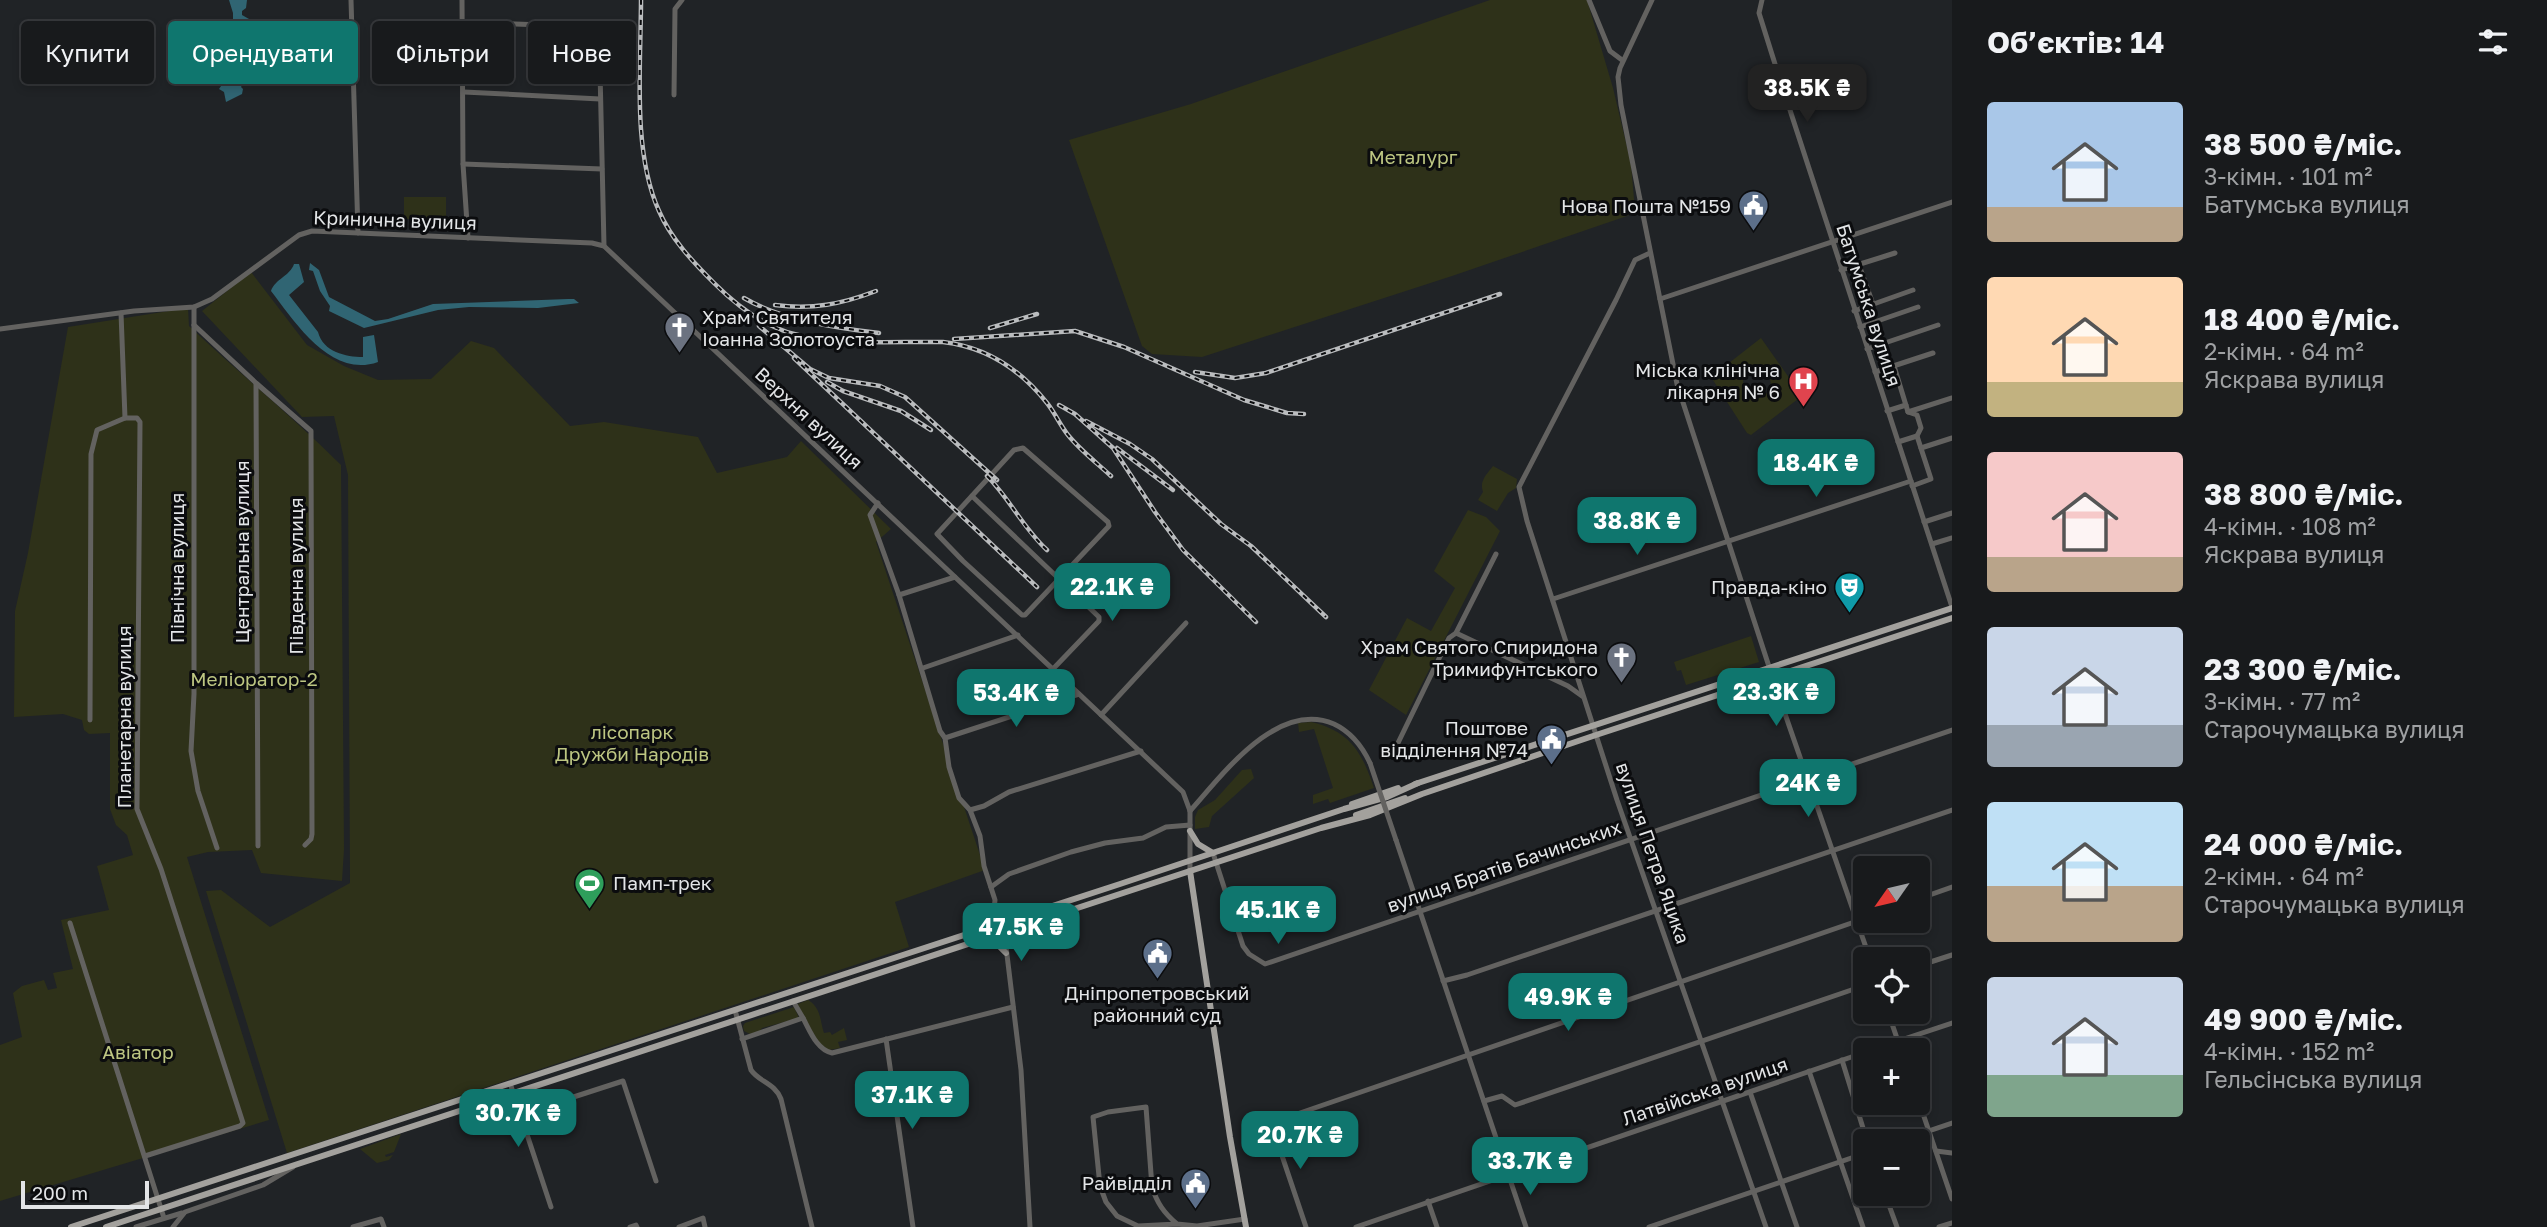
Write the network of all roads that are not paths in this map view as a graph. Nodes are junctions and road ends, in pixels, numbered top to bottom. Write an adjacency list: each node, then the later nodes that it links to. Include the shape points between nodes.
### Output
1 (351, 0): 17 (street)
2 (461, 0): 7 (street)
3 (682, 0): 12 (street, via 675,9)
4 (1589, 0): 9 (street, via 1610,51)
5 (1652, 0): 9 (street)
6 (1762, 0): 19 (street, Батумська вулиця, via 1759,13)
7 (462, 21)
8 (514, 24): 13 (street, via 599,27)
9 (1622, 60): 21 (street, via 1618,77)
10 (464, 84): 11 (street)
11 (464, 92): 13 (street); 14 (street)
12 (674, 95)
13 (600, 99): 15 (street)
14 (463, 164): 15 (street); 18 (street)
15 (602, 169): 20 (street)
16 (1952, 202): 19 (street)
17 (358, 233): 18 (street, Кринична вулиця); 28 (street, Кринична вулиця, via 305,232)
18 (468, 238): 20 (street, Кринична вулиця)
19 (1831, 243): 24 (street, Батумська вулиця); 26 (street)
20 (604, 246): 51 (street, Верхня вулиця)
21 (1650, 253): 26 (street); 64 (street, вулиця Петра Яцика, via 1634,260 1519,487)
22 (1895, 253): 23 (street)
23 (1859, 265): 24 (street); 27 (street)
24 (1841, 270): 30 (street, Батумська вулиця)
25 (1913, 290): 27 (street)
26 (1660, 299): 55 (street, via 1677,384)
27 (1873, 304): 30 (street)
28 (194, 307): 31 (street, Кринична вулиця); 32 (street, Північна вулиця)
29 (1918, 307): 34 (street)
30 (1854, 311): 34 (street, Батумська вулиця)
31 (121, 313): 35 (street, Кринична вулиця); 44 (street)
32 (194, 325): 40 (street); 92 (street, Північна вулиця, via 191,751 198,791)
33 (1938, 325): 36 (street)
34 (1860, 327): 36 (street, Батумська вулиця)
35 (0, 329)
36 (1867, 349): 39 (street, Батумська вулиця)
37 (1933, 353): 38 (street)
38 (1894, 366): 39 (street); 42 (street)
39 (1874, 372): 43 (street, Батумська вулиця)
40 (256, 383): 90 (street, Південна вулиця, via 311,431 312,834); 91 (street, Центральна вулиця)
41 (1952, 398): 42 (street)
42 (1907, 409): 43 (street); 45 (street, via 1917,415 1921,428)
43 (1888, 411): 47 (street, Батумська вулиця)
44 (125, 418): 77 (street, via 97,430 91,454); 141 (street, Планетарна вулиця, via 140,422 137,809 161,869 243,1123)
45 (1917, 436): 47 (street); 48 (street)
46 (1952, 438): 48 (street)
47 (1898, 442): 49 (street, Батумська вулиця)
48 (1921, 448): 49 (street, via 1931,479)
49 (1911, 483): 53 (street, Батумська вулиця); 55 (street)
50 (972, 496): 60 (street); 60 (street, via 937,534 963,561 1022,615); 60 (street, via 1014,450 1023,448 1108,522 1106,530)
51 (878, 503): 59 (street, Верхня вулиця); 63 (street, via 870,515)
52 (1952, 513): 53 (street)
53 (1924, 522): 56 (street, Батумська вулиця)
54 (1951, 538): 56 (street); 57 (street)
55 (1728, 541): 64 (street); 71 (street)
56 (1931, 544): 62 (street, Батумська вулиця)
57 (1952, 547)
58 (1496, 554): 68 (street)
59 (955, 576): 63 (street); 69 (street, Верхня вулиця)
60 (1058, 578): 72 (street, via 1100,619)
61 (1952, 579): 62 (street)
62 (1944, 582): 65 (street, Батумська вулиця)
63 (899, 595): 70 (street)
64 (1553, 599): 75 (street, вулиця Петра Яцика)
65 (1952, 607): 71 (main road)
66 (1952, 618): 73 (main road)
67 (1186, 623): 76 (street)
68 (1456, 633): 75 (street); 82 (street, via 1449,638)
69 (1018, 635): 70 (street); 72 (street, Верхня вулиця)
70 (923, 668): 81 (street)
71 (1770, 668): 73 (street); 78 (main road)
72 (1053, 669): 74 (street, Верхня вулиця)
73 (1773, 677): 80 (main road); 84 (street)
74 (1079, 694): 76 (street, Верхня вулиця); 81 (street)
75 (1584, 698): 78 (street, вулиця Петра Яцика)
76 (1101, 715): 83 (street, Верхня вулиця)
77 (90, 720)
78 (1593, 726): 80 (street, вулиця Петра Яцика); 94 (main road)
79 (1952, 730): 84 (street, вулиця Братів Бачинських)
80 (1596, 735): 89 (street, вулиця Петра Яцика); 96 (main road)
81 (945, 738): 85 (street, via 959,798)
82 (1397, 745)
83 (1141, 751): 85 (street, via 1009,792); 87 (street, Верхня вулиця, via 1183,792)
84 (1808, 780): 89 (street, вулиця Братів Бачинських); 93 (street)
85 (970, 810): 98 (street)
86 (1952, 810): 93 (street)
87 (1190, 811): 88 (street); 103 (street, bridge, via 1246,753 1283,724 1311,719 1342,728 1370,763)
88 (1190, 828): 94 (main road, via 1198,844); 95 (street); 98 (street, via 1171,826 1143,838 1079,849 1009,874)
89 (1631, 840): 102 (street, вулиця Петра Яцика); 103 (street, вулиця Братів Бачинських)
90 (305, 845)
91 (258, 846)
92 (217, 848)
93 (1833, 850): 101 (street); 102 (street)
94 (1213, 853): 95 (main road); 96 (street, вулиця Братів Бачинських)
95 (1191, 861): 97 (street); 106 (main road)
96 (1216, 863): 97 (main road); 103 (street, вулиця Братів Бачинських, via 1243,946 1265,964)
97 (1190, 871): 107 (main road); 158 (main road)
98 (990, 887): 106 (street)
99 (1952, 887): 100 (street)
100 (1930, 895)
101 (1853, 908)
102 (1656, 910): 112 (street, вулиця Петра Яцика); 113 (street)
103 (1420, 912): 113 (street)
104 (1853, 921): 112 (street)
105 (69, 923): 141 (street)
106 (1000, 923): 107 (street); 117 (main road)
107 (1004, 932): 108 (main road); 109 (street)
108 (983, 939): 109 (main road); 115 (main road)
109 (1006, 953): 116 (street)
110 (1952, 955): 111 (street)
111 (1930, 963)
112 (1680, 980): 124 (street, вулиця Петра Яцика); 125 (street)
113 (1443, 981): 125 (street)
114 (1853, 989): 124 (street)
115 (793, 1001): 118 (street); 119 (main road)
116 (1013, 1007): 123 (street); 175 (street, via 1026,1117)
117 (735, 1010): 119 (street); 129 (main road)
118 (803, 1018): 121 (street); 123 (street, via 825,1052)
119 (738, 1019): 121 (street); 131 (main road)
120 (1952, 1023): 122 (street)
121 (742, 1038): 173 (street, via 753,1074 778,1091)
122 (1907, 1038)
123 (886, 1039): 174 (street)
124 (1701, 1042): 132 (street, via 1515,1105 1502,1096); 133 (street, вулиця Петра Яцика)
125 (1467, 1054): 132 (street); 176 (street, via 1271,1124)
126 (1853, 1056): 127 (street, Латвійська вулиця)
127 (1842, 1060): 128 (street, Латвійська вулиця); 136 (street)
128 (1809, 1071): 130 (street, Латвійська вулиця); 143 (street)
129 (510, 1083): 131 (street); 149 (main road)
130 (1750, 1092): 133 (street, Латвійська вулиця); 147 (street)
131 (514, 1093): 134 (street); 144 (main road)
132 (1484, 1101): 145 (street)
133 (1722, 1102): 145 (street, Латвійська вулиця); 148 (street, вулиця Петра Яцика)
134 (521, 1114): 146 (street, via 623,1081); 153 (street)
135 (1952, 1123): 137 (street)
136 (1863, 1129)
137 (1930, 1130)
138 (1930, 1133): 139 (street)
139 (1936, 1151): 140 (street); 150 (street)
140 (1952, 1153)
141 (145, 1156): 149 (street)
142 (1853, 1157): 143 (street)
143 (1839, 1162): 147 (street); 183 (street)
144 (294, 1166): 154 (main road); 155 (street, via 263,1185)
145 (1509, 1175): 151 (street, Латвійська вулиця); 179 (street)
146 (656, 1181)
147 (1783, 1181): 148 (street); 182 (street)
148 (1754, 1193): 180 (street); 181 (street, вулиця Петра Яцика)
149 (158, 1198): 154 (street); 163 (main road)
150 (1952, 1199)
151 (1428, 1201): 177 (street, Латвійська вулиця); 178 (street)
152 (1889, 1206): 184 (street)
153 (551, 1208)
154 (161, 1210): 157 (street); 164 (main road)
155 (185, 1212): 157 (street); 166 (street)
156 (1169, 1217): 160 (street); 161 (street); 162 (street, via 1156,1199 1151,1181 1146,1107 1097,1115 1093,1121 1102,1189 1117,1216)
157 (164, 1218): 165 (street)
158 (1245, 1223): 161 (street)
159 (1952, 1223): 185 (street)
160 (1166, 1224): 161 (street); 162 (street)
161 (1177, 1224)
162 (1138, 1226)
163 (71, 1227)
164 (106, 1227)
165 (136, 1227)
166 (173, 1227)
167 (353, 1227): 168 (street, via 381,1219)
168 (384, 1227)
169 (630, 1227): 170 (street)
170 (637, 1227)
171 (679, 1227): 172 (street, via 703,1218)
172 (705, 1227)
173 (812, 1227)
174 (913, 1227)
175 (1030, 1227)
176 (1307, 1227)
177 (1356, 1227)
178 (1437, 1227)
179 (1527, 1227)
180 (1649, 1227)
181 (1766, 1227)
182 (1797, 1227)
183 (1863, 1227)
184 (1897, 1227)
185 (1939, 1227)

